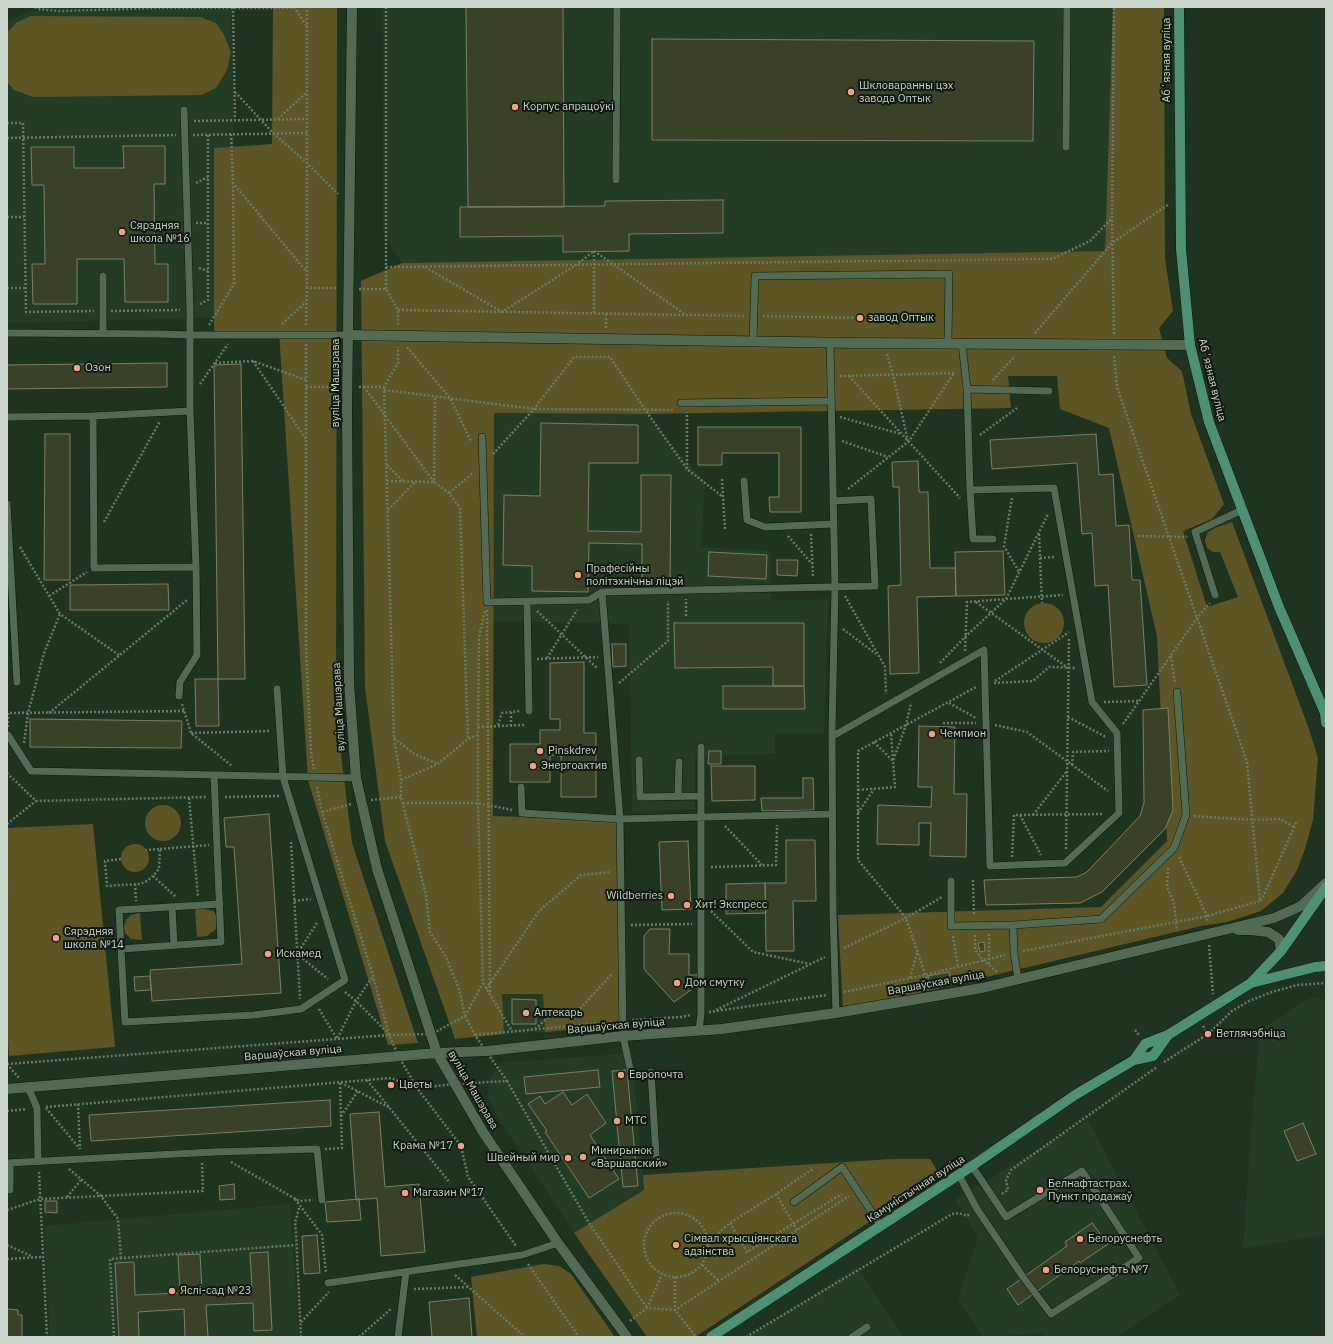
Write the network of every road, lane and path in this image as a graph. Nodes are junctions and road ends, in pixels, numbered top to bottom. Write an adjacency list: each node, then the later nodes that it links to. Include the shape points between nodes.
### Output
1 (61, 7): 14 (path)
2 (157, 7): 3 (path); 12 (path)
3 (233, 7): 13 (path); 16 (path)
4 (307, 7): 15 (path)
5 (352, 7): 37 (street, вуліца Машэрава)
6 (386, 7): 46 (path)
7 (617, 7): 34 (lane)
8 (1067, 7): 32 (lane)
9 (1114, 7): 40 (path)
10 (1179, 7): 36 (main road, Абʼязная вуліца)
11 (37, 8): 14 (path)
12 (106, 8): 14 (path)
13 (294, 8): 15 (path)
14 (61, 11)
15 (307, 27): 17 (path)
16 (235, 92): 20 (path); 21 (path)
17 (307, 92): 19 (path); 22 (path)
18 (184, 110): 23 (lane)
19 (307, 119): 22 (path); 25 (path)
20 (235, 120): 21 (path); 23 (path)
21 (261, 120): 22 (path); 26 (path)
22 (278, 120)
23 (184, 121): 29 (lane)
24 (7, 123): 31 (path, via 22,123)
25 (307, 132): 26 (path); 33 (path)
26 (273, 133): 28 (path); 33 (path)
27 (208, 134): 28 (path); 29 (path); 55 (path, via 208,300)
28 (232, 134): 35 (path)
29 (185, 135): 31 (path); 55 (lane)
30 (7, 138): 31 (path)
31 (22, 138): 39 (path)
32 (1066, 147)
33 (306, 162): 37 (path); 48 (path)
34 (616, 180)
35 (234, 183): 48 (path); 66 (path, via 234,284)
36 (1180, 197): 41 (path); 78 (main road, Абʼязная вуліца, via 1181,249)
37 (350, 206): 69 (street, вуліца Машэрава)
38 (7, 217): 39 (path)
39 (24, 217): 51 (path)
40 (1112, 217): 41 (path); 44 (path, via 1090,241 1052,259)
41 (1112, 243): 76 (path); 77 (path)
42 (594, 251): 43 (path); 44 (path); 45 (path)
43 (594, 264): 44 (path); 45 (path); 59 (path)
44 (614, 264): 60 (path)
45 (576, 265): 47 (path); 58 (path)
46 (386, 267): 47 (path); 53 (path)
47 (424, 267): 58 (path)
48 (306, 271): 52 (path)
49 (103, 276): 57 (lane)
50 (7, 288): 51 (path)
51 (26, 288): 57 (path, via 26,312)
52 (307, 288)
53 (386, 289)
54 (306, 302): 68 (path)
55 (190, 310): 57 (path); 65 (lane)
56 (398, 310): 58 (path)
57 (103, 311): 64 (lane)
58 (502, 312): 59 (path)
59 (594, 314): 60 (path)
60 (687, 315): 61 (path)
61 (754, 316): 62 (path); 71 (lane); 74 (lane, via 755,276 949,274)
62 (860, 318)
63 (7, 333): 64 (lane)
64 (103, 333): 65 (lane)
65 (190, 335): 66 (lane); 93 (lane)
66 (204, 335): 67 (lane)
67 (234, 335): 68 (lane); 80 (path)
68 (270, 335): 69 (lane)
69 (348, 335): 70 (street); 239 (street, вуліца Машэрава, via 349,683)
70 (398, 335): 71 (street); 94 (path)
71 (753, 341): 72 (street)
72 (830, 342): 73 (street); 84 (lane)
73 (883, 343): 74 (street); 83 (path)
74 (948, 343): 75 (street)
75 (962, 343): 76 (street); 82 (lane)
76 (1026, 344): 77 (street); 90 (path)
77 (1114, 344): 78 (street)
78 (1190, 345): 131 (main road, Абʼязная вуліца, via 1210,422)
79 (253, 361): 80 (path); 86 (path); 110 (path)
80 (215, 363): 93 (path)
81 (954, 373): 82 (path); 83 (path); 111 (path)
82 (965, 373): 89 (lane)
83 (893, 374): 85 (path); 111 (path)
84 (831, 376): 85 (path); 96 (lane)
85 (849, 376): 106 (path)
86 (306, 380)
87 (306, 387): 110 (path)
88 (364, 387): 102 (path)
89 (968, 389): 90 (lane); 124 (lane)
90 (984, 390): 91 (lane)
91 (1049, 391)
92 (435, 396): 94 (path); 102 (path, via 384,388); 122 (path)
93 (190, 397): 99 (lane)
94 (450, 398): 97 (path); 112 (path)
95 (681, 402): 96 (lane)
96 (831, 402): 103 (lane)
97 (534, 408): 100 (path); 100 (path, via 574,357 610,357); 115 (path)
98 (1017, 408): 107 (path)
99 (190, 411): 101 (lane); 146 (lane)
100 (646, 411): 116 (path); 116 (path, via 687,410)
101 (165, 412): 104 (lane); 142 (path)
102 (385, 414): 114 (path); 122 (path)
103 (832, 415): 106 (path); 109 (lane)
104 (93, 416): 105 (lane); 142 (lane)
105 (7, 417)
106 (902, 434): 111 (path)
107 (980, 435)
108 (482, 437): 115 (lane)
109 (832, 437): 113 (path); 128 (lane)
110 (306, 440): 238 (path, via 306,647 311,753)
111 (908, 441): 113 (path); 130 (path)
112 (473, 445)
113 (889, 457): 128 (path)
114 (386, 464): 118 (path); 119 (path)
115 (483, 465): 125 (path); 162 (lane)
116 (687, 469): 126 (path)
117 (722, 479): 126 (path)
118 (387, 481): 119 (path); 132 (path)
119 (403, 481): 121 (path)
120 (744, 481): 135 (lane, via 747,520 765,527)
121 (415, 482): 122 (path); 132 (path)
122 (434, 482): 125 (path)
123 (1014, 489): 124 (lane); 127 (lane, via 1054,488); 148 (path, via 1004,546)
124 (970, 490): 130 (lane)
125 (449, 493): 221 (path, via 460,508)
126 (723, 497): 137 (path)
127 (1056, 498): 139 (path); 143 (lane)
128 (833, 501): 133 (lane); 150 (lane, via 871,499 875,586)
129 (7, 504): 136 (lane)
130 (971, 510): 141 (lane, via 973,540)
131 (1242, 510): 138 (lane); 203 (main road, Абʼязная вуліца)
132 (388, 511): 220 (path)
133 (834, 524): 134 (lane); 150 (lane)
134 (811, 525): 135 (lane); 145 (path)
135 (780, 526): 145 (path)
136 (8, 529): 156 (path); 186 (lane)
137 (725, 530)
138 (1195, 532): 140 (path, via 1185,537); 157 (lane)
139 (1039, 533): 144 (path); 148 (path)
140 (1138, 536)
141 (994, 539)
142 (94, 541): 147 (lane)
143 (1066, 556): 144 (path); 149 (lane)
144 (1040, 558): 158 (path)
145 (812, 564): 151 (path)
146 (196, 567): 147 (lane); 154 (lane)
147 (94, 568): 156 (path)
148 (1020, 572): 159 (path)
149 (1070, 577): 158 (path, via 1070,595); 184 (lane)
150 (838, 587): 151 (lane); 168 (lane); 175 (path)
151 (813, 588): 152 (lane)
152 (687, 590): 153 (lane); 167 (path)
153 (668, 591): 155 (lane); 190 (path, via 668,641)
154 (196, 592): 174 (path); 192 (lane, via 197,655 180,682)
155 (602, 592): 160 (lane, via 589,600); 177 (lane)
156 (49, 596): 166 (path)
157 (1215, 596): 176 (path)
158 (1042, 597): 159 (path); 164 (path)
159 (1006, 599): 163 (path); 165 (path)
160 (584, 600): 161 (lane); 171 (path)
161 (527, 601): 162 (lane); 171 (path); 179 (lane)
162 (487, 602): 211 (path); 212 (path, via 479,637)
163 (976, 602): 165 (path); 172 (path, via 967,602)
164 (1042, 603)
165 (992, 613): 172 (path); 173 (path)
166 (60, 614): 174 (path); 201 (path, via 44,653)
167 (686, 616)
168 (834, 623): 175 (path); 219 (lane)
169 (1069, 624): 170 (path)
170 (1069, 632): 173 (path); 183 (path)
171 (562, 634): 178 (path); 180 (path)
172 (966, 636): 181 (path); 182 (path)
173 (1042, 649): 183 (path); 183 (path, via 992,683 1033,681 1049,667)
174 (119, 655): 202 (path)
175 (878, 655): 196 (path, via 885,668)
176 (1171, 655): 191 (path); 193 (path)
177 (607, 657): 178 (path); 185 (lane)
178 (587, 658): 180 (path); 185 (path)
179 (528, 659): 180 (path); 199 (lane)
180 (547, 659)
181 (964, 661): 187 (lane, via 984,650); 189 (lane)
182 (935, 668)
183 (1069, 668): 184 (path); 204 (path)
184 (1086, 668): 195 (lane)
185 (609, 680): 190 (lane)
186 (17, 682)
187 (985, 683): 194 (path); 206 (lane)
188 (277, 689): 213 (lane)
189 (914, 690): 196 (lane); 210 (path)
190 (610, 691): 265 (lane)
191 (1177, 692): 262 (lane)
192 (179, 696): 197 (path)
193 (1139, 701): 195 (path); 216 (path)
194 (948, 702): 206 (path); 210 (path)
195 (1092, 702): 216 (lane)
196 (887, 705): 219 (lane)
197 (184, 711): 202 (path); 214 (path)
198 (511, 711): 199 (path); 207 (path, via 502,713); 208 (path)
199 (529, 711)
200 (8, 713): 201 (path); 218 (path)
201 (28, 713): 202 (path); 226 (path)
202 (49, 713)
203 (1326, 716)
204 (1068, 717): 223 (path); 230 (path)
205 (943, 723): 206 (path)
206 (986, 723): 230 (path, via 1027,732); 280 (lane, via 990,866)
207 (498, 725): 208 (path); 211 (path)
208 (512, 725): 209 (path)
209 (524, 725)
210 (906, 725): 215 (path); 228 (path)
211 (488, 726): 212 (path); 253 (path)
212 (478, 727): 217 (path)
213 (280, 730): 214 (path); 237 (lane)
214 (191, 733): 236 (path)
215 (891, 733): 222 (path); 228 (path)
216 (1117, 733): 223 (lane)
217 (478, 734): 221 (path); 252 (path)
218 (8, 735): 226 (lane)
219 (832, 736): 256 (lane)
220 (394, 738): 231 (path, via 414,754); 240 (path)
221 (468, 740): 231 (path)
222 (874, 742): 228 (path); 243 (path, via 858,750)
223 (1117, 743): 225 (lane)
224 (700, 747): 246 (lane)
225 (1117, 751): 232 (path, via 1073,752); 249 (lane)
226 (23, 757): 235 (lane, via 31,771)
227 (639, 760): 245 (lane, via 640,797)
228 (893, 761): 242 (path, via 894,787)
229 (679, 762): 245 (lane)
230 (1067, 762): 232 (path); 233 (path)
231 (438, 764): 240 (path)
232 (1072, 765): 249 (path)
233 (1067, 771): 260 (path); 261 (path)
234 (7, 773): 250 (path)
235 (214, 775): 236 (lane); 247 (lane)
236 (245, 776): 237 (lane)
237 (283, 777): 238 (lane); 244 (lane)
238 (315, 777): 239 (lane); 321 (path, via 322,812)
239 (356, 778): 344 (street, вуліца Машэрава, via 377,868)
240 (401, 780): 251 (path)
241 (521, 788): 254 (lane)
242 (874, 789): 243 (path); 255 (path)
243 (858, 790): 255 (path)
244 (289, 796): 247 (path); 290 (lane)
245 (678, 796): 246 (lane)
246 (701, 796): 263 (lane)
247 (215, 797): 248 (path); 270 (lane)
248 (189, 798): 250 (path); 271 (path)
249 (1119, 798): 257 (lane)
250 (36, 801): 267 (path)
251 (403, 803): 252 (path); 324 (path, via 426,895 430,932 449,963 459,989 465,1016)
252 (478, 803): 253 (path); 324 (path)
253 (489, 804): 254 (path); 327 (path)
254 (522, 813): 265 (lane)
255 (858, 813): 311 (path, via 858,860 906,918)
256 (832, 814): 258 (lane); 330 (lane)
257 (1118, 814): 261 (path); 277 (lane)
258 (777, 815): 264 (lane); 279 (path, via 776,865)
259 (1020, 815): 260 (path); 278 (path); 280 (path, via 1014,815)
260 (1033, 815): 261 (path)
261 (1066, 815): 277 (path)
262 (1186, 815): 268 (path, via 1252,820 1280,819); 272 (lane)
263 (701, 816): 264 (lane); 265 (lane); 281 (lane)
264 (715, 816): 279 (path)
265 (620, 819): 282 (lane)
266 (1297, 821): 268 (path)
267 (7, 824)
268 (1294, 828): 293 (path)
269 (291, 841): 292 (path)
270 (217, 844): 271 (path); 294 (lane)
271 (193, 846): 273 (path); 295 (path)
272 (1174, 848): 275 (lane); 306 (path, via 1207,916)
273 (160, 849): 274 (path); 283 (path, via 159,869)
274 (146, 850)
275 (1168, 853): 302 (lane, via 1101,919); 307 (path, via 1167,887 1174,902)
276 (121, 859): 287 (path, via 106,861 107,886)
277 (1065, 863): 278 (lane)
278 (1046, 864): 280 (lane)
279 (762, 865): 281 (path)
280 (1012, 865)
281 (701, 867): 291 (lane)
282 (622, 871): 301 (lane); 327 (path, via 581,875 539,911)
283 (153, 876): 287 (path); 296 (path)
284 (951, 881): 303 (lane)
285 (1326, 882): 305 (street, Варшаўская вуліца, via 1301,906 1274,918)
286 (7, 883): 289 (path)
287 (135, 884): 298 (path)
288 (1326, 887): 310 (main road, Камуністычная вуліца)
289 (7, 892)
290 (320, 899): 292 (path); 299 (lane)
291 (701, 900): 300 (lane); 316 (path, via 753,952)
292 (294, 901): 313 (path)
293 (1260, 901)
294 (220, 904): 295 (lane); 308 (lane, via 221,942)
295 (199, 905): 296 (lane)
296 (185, 906): 297 (lane)
297 (172, 907): 298 (lane); 308 (lane)
298 (137, 909): 309 (lane, via 118,910)
299 (324, 911): 313 (path); 333 (lane, via 345,980)
300 (701, 924): 301 (path); 335 (lane)
301 (622, 925): 315 (lane)
302 (1013, 925): 304 (lane); 312 (lane)
303 (951, 926): 304 (lane); 319 (path)
304 (988, 926): 314 (path)
305 (1218, 931): 306 (street, Варшаўская вуліца); 310 (street, Варшаўская вуліца, via 1268,932 1279,938)
306 (1208, 934): 307 (street, Варшаўская вуліца); 332 (path)
307 (1178, 941): 323 (street, Варшаўская вуліца)
308 (174, 945): 309 (lane)
309 (121, 949): 334 (lane, via 126,1022 254,1015)
310 (1281, 951): 325 (main road, Камуністычная вуліца)
311 (918, 953): 320 (path); 322 (path)
312 (1014, 953): 314 (path); 323 (lane)
313 (297, 954): 334 (path)
314 (989, 959): 317 (path); 319 (path)
315 (623, 962): 337 (lane); 338 (path, via 576,1013 550,1016)
316 (810, 964)
317 (990, 966)
318 (1326, 966): 325 (main road, Камуністычная вуліца)
319 (958, 967): 320 (path)
320 (925, 975): 322 (path); 331 (path)
321 (373, 976): 343 (path, via 356,1001); 343 (path, via 389,1035)
322 (910, 978): 330 (path)
323 (1018, 979): 331 (street, Варшаўская вуліца)
324 (483, 983): 328 (path)
325 (1251, 983): 369 (main road, Камуністычная вуліца, via 1168,1035 1153,1056 1134,1060 1075,1095)
326 (1326, 983): 382 (path, via 1297,985 1272,992 1249,1001 1232,1012 1208,1034 1161,1064 1011,1170 1006,1180 1008,1190)
327 (490, 984): 328 (path); 329 (path)
328 (486, 988): 329 (path)
329 (490, 994): 339 (path)
330 (835, 994): 335 (path); 336 (lane)
331 (932, 996): 336 (street, Варшаўская вуліца)
332 (1214, 998)
333 (314, 1000): 334 (lane); 343 (path)
334 (301, 1008)
335 (701, 1013): 337 (path); 340 (lane)
336 (836, 1013): 340 (street, Варшаўская вуліца)
337 (624, 1021): 338 (path); 342 (lane)
338 (535, 1029): 339 (path)
339 (512, 1031): 341 (path)
340 (699, 1031): 342 (street, Варшаўская вуліца)
341 (475, 1035)
342 (623, 1036): 344 (street, Варшаўская вуліца, via 487,1051); 347 (lane)
343 (337, 1039): 345 (path)
344 (437, 1053): 351 (street, Варшаўская вуліца); 393 (street, вуліца Машэрава, via 483,1132)
345 (7, 1064)
346 (651, 1072): 364 (lane)
347 (631, 1073)
348 (367, 1080): 350 (path); 357 (path); 396 (path, via 391,1078 417,1088 460,1146 468,1177)
349 (507, 1081): 412 (path, via 589,1223)
350 (340, 1082): 353 (path); 354 (path); 359 (path)
351 (28, 1087): 352 (street, Варшаўская вуліца); 356 (lane)
352 (7, 1089)
353 (358, 1091): 357 (path); 359 (path)
354 (78, 1104): 355 (path); 360 (path)
355 (46, 1107): 356 (path); 360 (path)
356 (37, 1108): 358 (path); 367 (lane)
357 (390, 1108): 373 (path)
358 (7, 1110)
359 (341, 1116): 361 (path, via 342,1148)
360 (80, 1149): 365 (path)
361 (317, 1149): 362 (lane); 383 (lane)
362 (214, 1152): 363 (lane); 379 (path)
363 (201, 1153): 365 (lane); 378 (path, via 203,1191)
364 (656, 1155)
365 (81, 1159): 366 (lane)
366 (58, 1160): 367 (lane); 372 (path)
367 (38, 1162): 368 (lane); 381 (path)
368 (8, 1163): 374 (lane)
369 (972, 1166): 371 (main road, Камуністычная вуліца); 382 (lane)
370 (814, 1168): 376 (path)
371 (959, 1175): 386 (lane); 390 (main road, Камуністычная вуліца)
372 (81, 1180): 378 (path); 380 (path)
373 (450, 1183)
374 (10, 1190)
375 (857, 1191): 384 (lane, via 842,1167); 390 (lane); 391 (path)
376 (776, 1194): 388 (path); 389 (path)
377 (842, 1194): 389 (path)
378 (101, 1196): 380 (path); 399 (path, via 118,1219)
379 (294, 1197): 383 (path, via 299,1201); 408 (path, via 322,1235)
380 (67, 1198): 381 (path)
381 (40, 1199): 387 (path); 397 (path)
382 (994, 1199): 386 (lane, via 1006,1218 1082,1171 1139,1258 1050,1314)
383 (322, 1200)
384 (794, 1202)
385 (299, 1208): 395 (path, via 295,1223)
386 (977, 1209): 427 (path, via 967,1216 952,1214)
387 (7, 1210)
388 (730, 1223): 389 (path, via 747,1252); 392 (path)
389 (794, 1223): 391 (path)
390 (880, 1226): 426 (main road, Камуністычная вуліца)
391 (797, 1230): 406 (path)
392 (708, 1241): 401 (path, via 708,1254); 404 (path, via 704,1229 696,1220 685,1214 672,1213 660,1217 650,1226 645,1237 644,1250 648,1262)
393 (558, 1243): 396 (lane); 416 (street, вуліца Машэрава)
394 (7, 1245): 398 (path)
395 (296, 1245): 399 (path); 414 (path)
396 (522, 1255): 402 (lane); 423 (path)
397 (43, 1256): 398 (path); 417 (path)
398 (33, 1257): 400 (path)
399 (121, 1258): 418 (path, via 110,1259)
400 (7, 1259)
401 (702, 1265): 405 (path, via 693,1274); 406 (path)
402 (446, 1266): 403 (lane); 409 (path)
403 (406, 1272): 407 (lane); 410 (lane)
404 (662, 1274): 405 (path); 412 (path)
405 (675, 1278): 413 (path)
406 (719, 1281): 413 (path)
407 (338, 1282): 408 (lane); 414 (path)
408 (328, 1284)
409 (469, 1287): 410 (path); 422 (path)
410 (404, 1290): 411 (lane)
411 (402, 1299): 420 (path); 421 (lane)
412 (647, 1308): 413 (path); 416 (path)
413 (675, 1310): 425 (path)
414 (300, 1322): 419 (path)
415 (867, 1327): 428 (lane)
416 (621, 1328): 424 (street, вуліца Машэрава)
417 (47, 1337)
418 (114, 1337)
419 (301, 1337)
420 (359, 1337)
421 (398, 1337)
422 (525, 1337)
423 (580, 1337)
424 (627, 1337)
425 (696, 1337)
426 (711, 1337)
427 (746, 1337)
428 (852, 1337)

